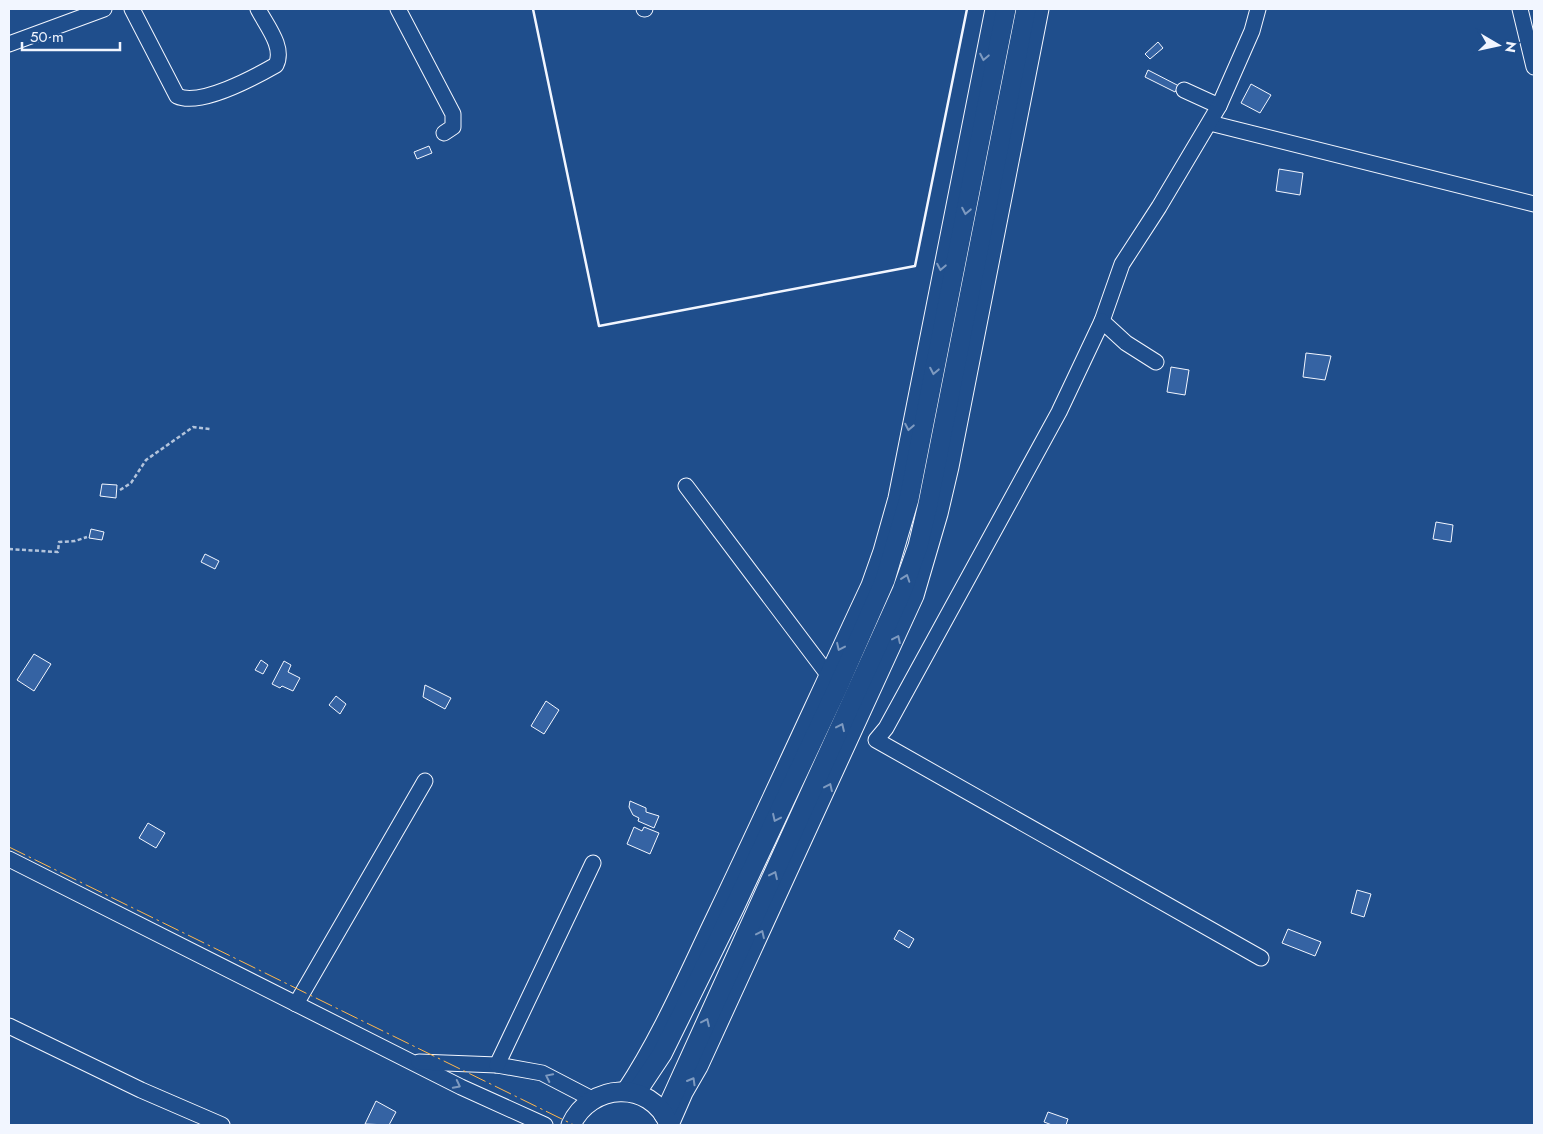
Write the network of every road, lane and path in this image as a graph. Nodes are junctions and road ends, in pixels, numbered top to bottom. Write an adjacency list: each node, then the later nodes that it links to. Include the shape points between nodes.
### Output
1 (104, 9): 11 (street)
2 (132, 9): 3 (street, via 177,96 191,98 225,90 276,65 280,50)
3 (258, 9)
4 (398, 9): 16 (street, via 454,114 453,127)
5 (993, 9): 25 (street, one-way to 25, via 896,498 881,551)
6 (1006, 9): 25 (main road, one-way to 25, via 909,499 885,580)
7 (1026, 9): 26 (main road, one-way to 7, via 918,546)
8 (1040, 9): 26 (street, one-way to 8, via 916,596 940,514)
9 (1258, 9): 14 (street)
10 (1520, 9): 12 (street)
11 (9, 44)
12 (1534, 67)
13 (1184, 90): 14 (street)
14 (1219, 106): 15 (street)
15 (1210, 123): 17 (street); 18 (street, via 1122,264)
16 (444, 134)
17 (1534, 204)
18 (1102, 322): 19 (street, via 1126,343); 30 (street, via 1059,412 886,728 876,740)
19 (1156, 362)
20 (210, 429): 22 (path, via 193,427 146,460 131,482)
21 (686, 486): 25 (street)
22 (120, 490)
23 (87, 537): 24 (path, via 59,542 58,552)
24 (9, 549)
25 (833, 681): 26 (street); 35 (main road, one-way to 35, via 734,908 662,1054)
26 (860, 702): 37 (main road, one-way to 26)
27 (425, 781): 31 (street)
28 (9, 859): 31 (street)
29 (593, 863): 34 (street)
30 (1261, 958)
31 (296, 1004): 33 (street)
32 (9, 1026): 38 (street)
33 (414, 1062): 34 (street); 39 (street, one-way to 39)
34 (498, 1065): 36 (street, one-way to 34, via 542,1073)
35 (630, 1092): 36 (main road, via 608,1092); 37 (main road, via 652,1102)
36 (592, 1099): 40 (main road, via 579,1111)
37 (668, 1122)
38 (222, 1125)
39 (544, 1125)
40 (571, 1125)

